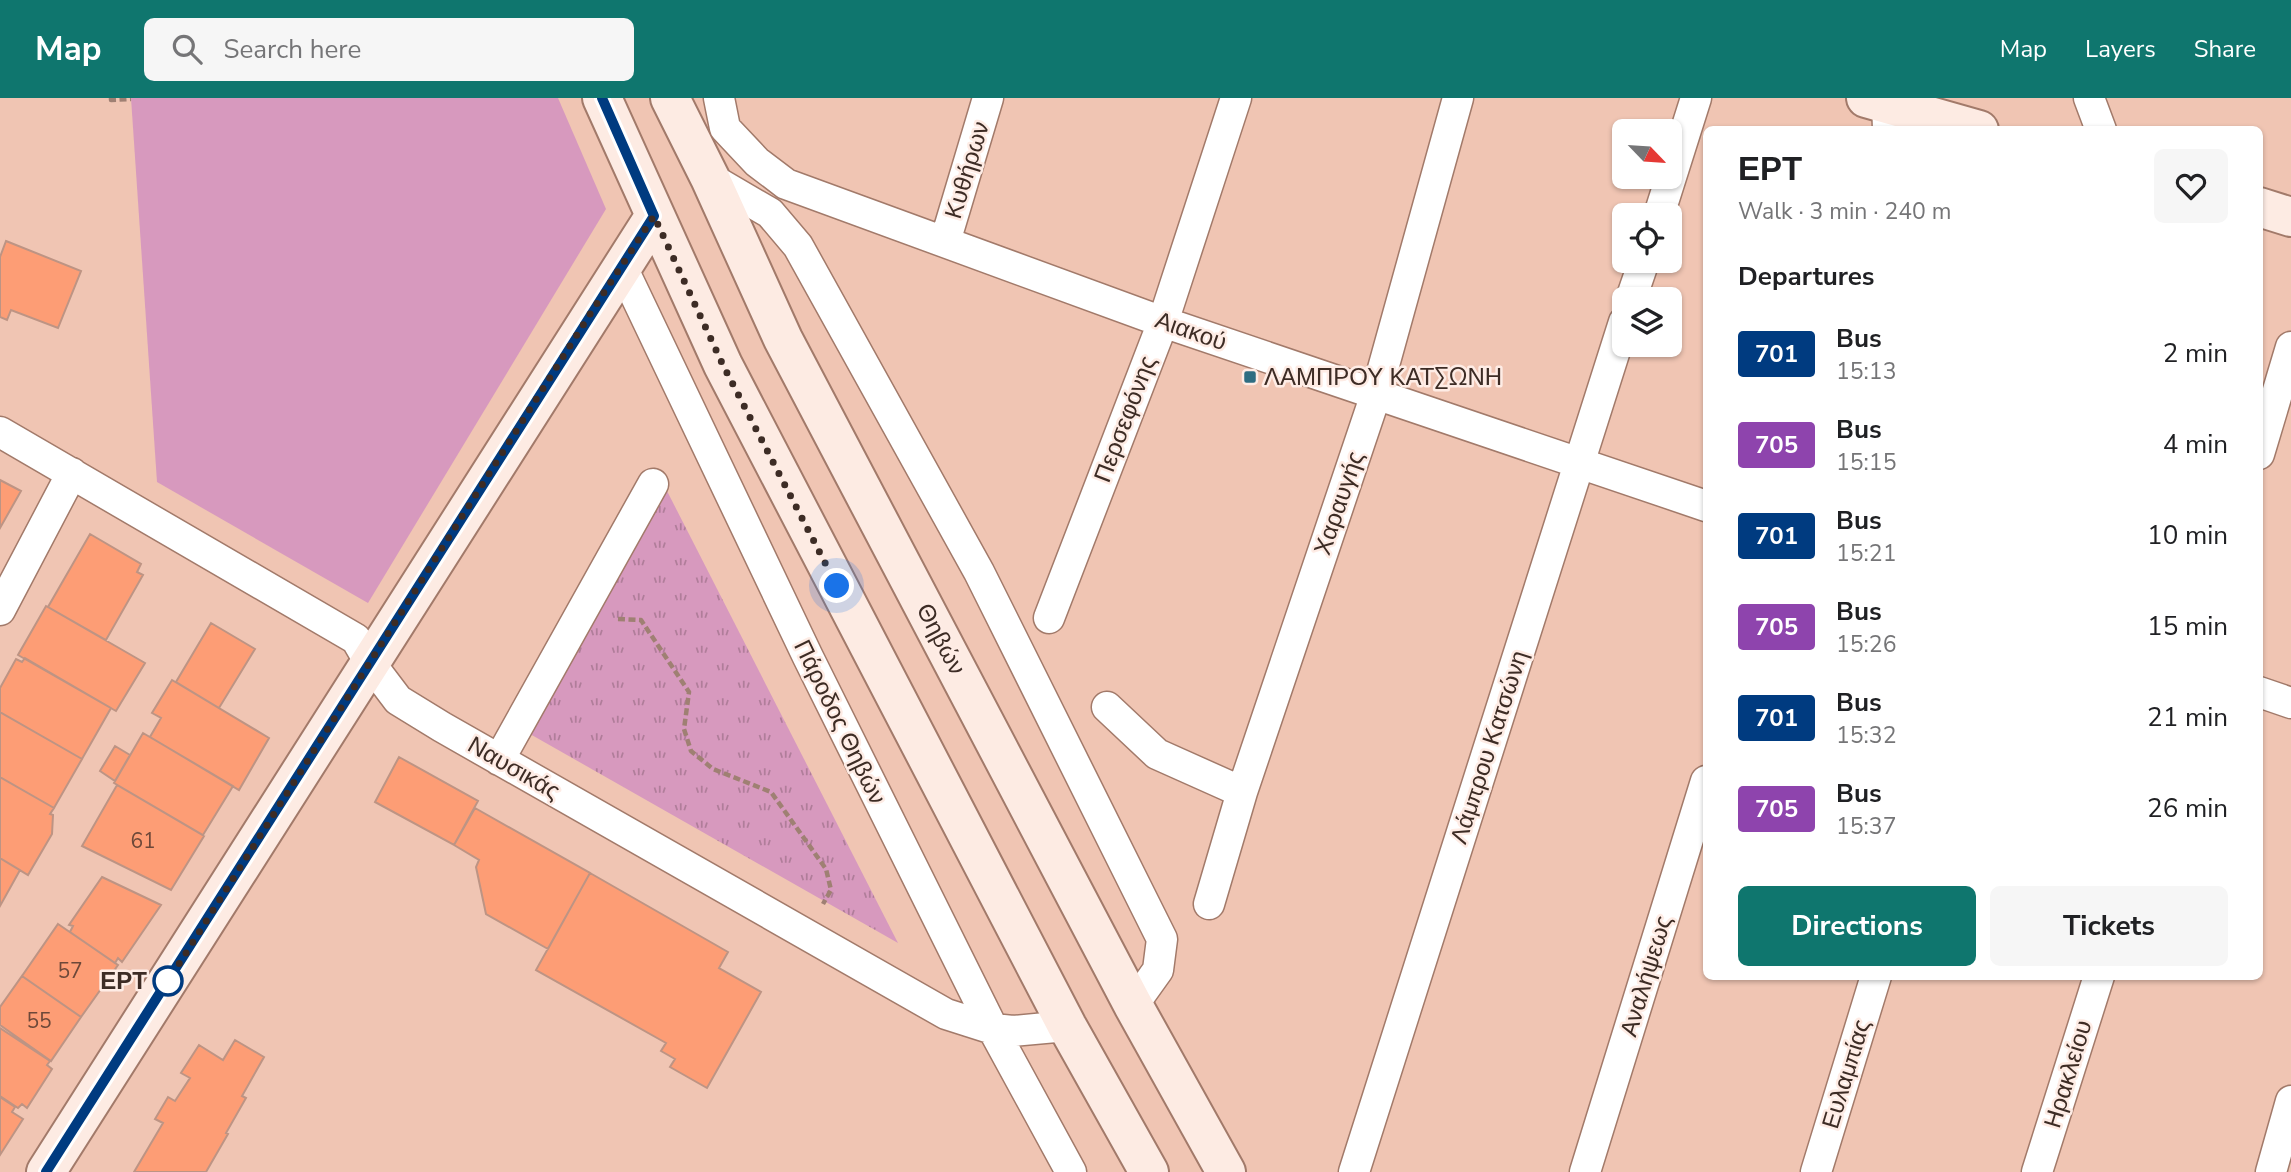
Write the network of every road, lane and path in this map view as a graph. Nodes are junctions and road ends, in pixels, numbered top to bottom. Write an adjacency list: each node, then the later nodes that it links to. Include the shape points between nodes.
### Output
1 (111, 98): 10 (path)
2 (602, 98): 17 (main road)
3 (670, 98): 14 (main road, Θηβών)
4 (719, 98): 19 (street, Αιακού, via 725,128 786,184)
5 (988, 98): 19 (street, Κυθήρων)
6 (1236, 98): 21 (street, Περσεφόνης)
7 (1458, 98): 24 (street, Χαραυγής)
8 (1696, 98): 15 (street)
9 (2089, 98): 13 (street)
10 (131, 99)
11 (1883, 107): 12 (main road)
12 (1962, 126)
13 (2100, 126)
14 (710, 178): 45 (main road, Θηβών, via 783,339); 45 (street, via 771,213 798,246 986,585 1163,939 1158,970)
15 (1663, 203)
16 (2263, 208): 18 (main road)
17 (654, 216): 20 (main road); 46 (main road, via 723,365)
18 (2291, 217)
19 (945, 242): 21 (street, Αιακού)
20 (621, 265): 34 (main road); 47 (street, Πάροδος Θηβών)
21 (1163, 322): 24 (street, Αιακού); 32 (street, Περσεφόνης)
22 (2291, 347): 26 (street)
23 (1613, 357): 27 (street, Λάμπρου Κατσώνη)
24 (1376, 394): 27 (street, Αιακού); 40 (street, Χαραυγής)
25 (0, 432): 28 (street, Ναυσικάς)
26 (2263, 441)
27 (1579, 461): 30 (street, Αιακού); 53 (street, Λάμπρου Κατσώνη)
28 (72, 473): 31 (street); 34 (street, Ναυσικάς, via 356,639)
29 (653, 484): 33 (street)
30 (1703, 505)
31 (0, 610)
32 (1049, 618)
33 (573, 628): 38 (street); 42 (path, via 624,618 641,620 688,692 684,729 691,751 713,769 771,792 826,869 831,890)
34 (370, 663): 38 (street, Ναυσικάς, via 398,700); 49 (main road)
35 (2263, 693): 36 (street)
36 (2291, 703)
37 (1107, 707): 40 (street, via 1157,754)
38 (499, 760): 47 (street, Ναυσικάς, via 946,1014)
39 (1703, 791): 54 (street, Αναλήψεως)
40 (1242, 792): 41 (street, Χαραυγής)
41 (1209, 904)
42 (821, 908)
43 (1875, 980): 55 (street, Ευλαμπίας)
44 (2098, 980): 56 (street, Ηρακλείου)
45 (1133, 1005): 52 (main road, Θηβών)
46 (1067, 1026): 47 (street, Ναυσικάς); 51 (main road)
47 (993, 1029): 50 (street, Πάροδος Θηβών)
48 (2291, 1101): 57 (street)
49 (46, 1172)
50 (1072, 1172)
51 (1149, 1172)
52 (1226, 1172)
53 (1354, 1172)
54 (1585, 1172)
55 (1815, 1172)
56 (2038, 1172)
57 (2271, 1172)

